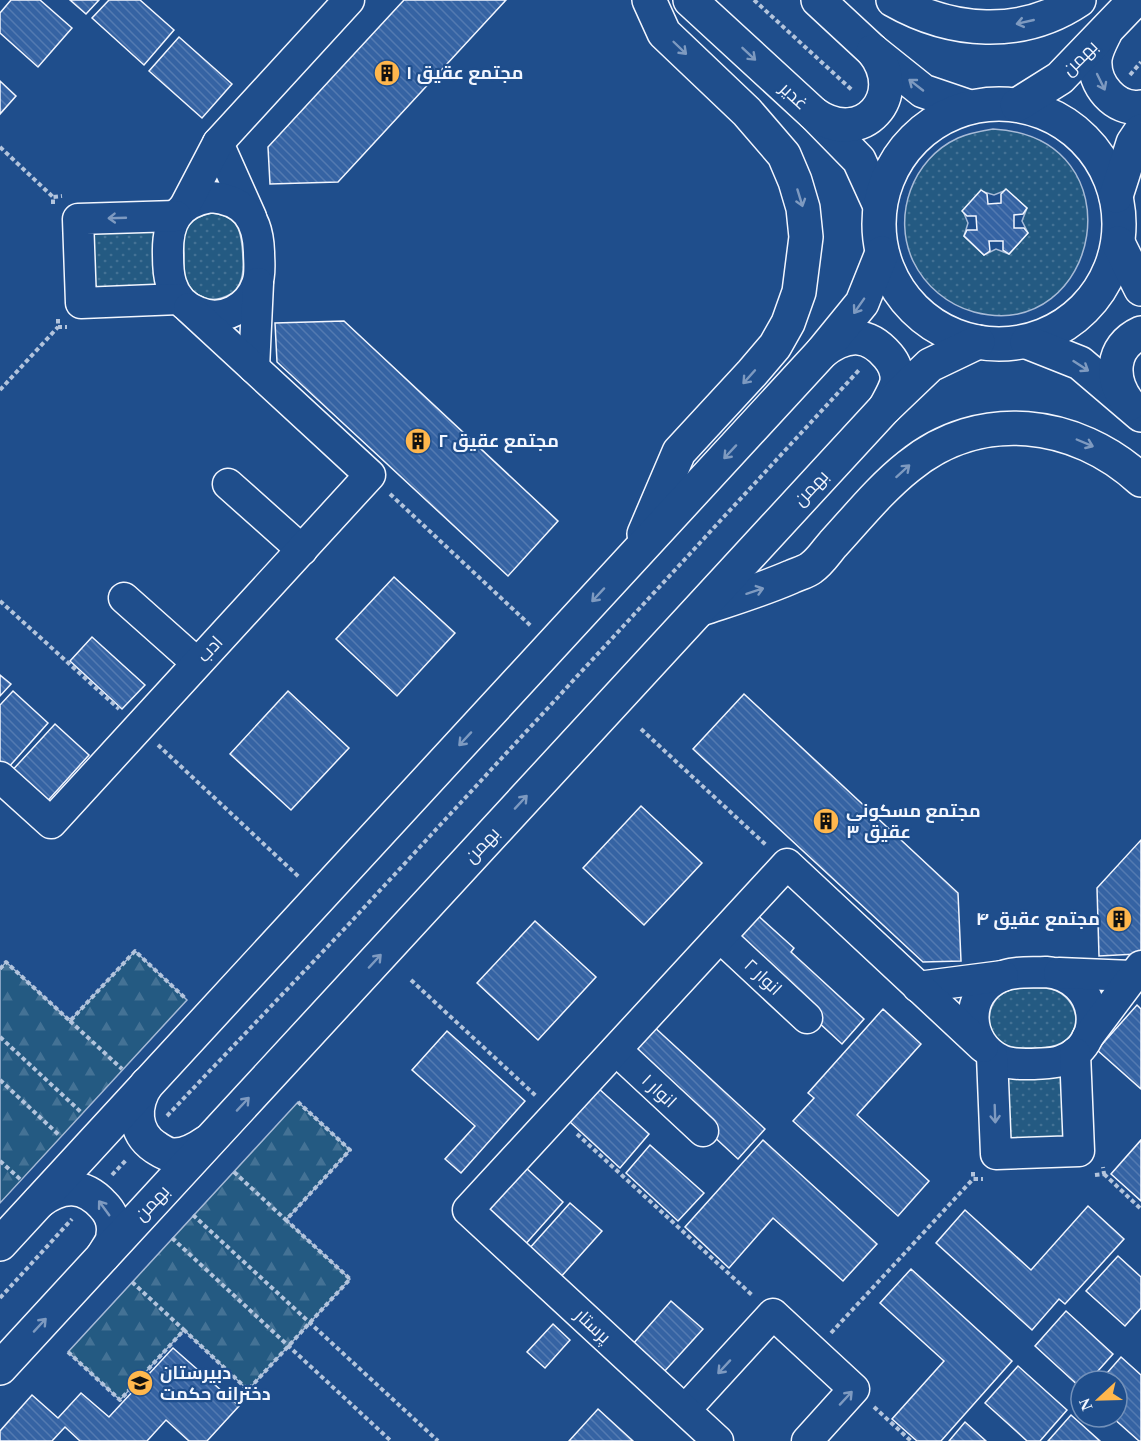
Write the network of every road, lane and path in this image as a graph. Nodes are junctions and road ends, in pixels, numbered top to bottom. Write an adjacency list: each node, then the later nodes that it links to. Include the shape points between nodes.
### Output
1 (349, 0): 17 (street)
2 (649, 0): 43 (main road, one-way to 43, via 664,33 747,112 784,155 803,208 806,237 799,292 788,323 753,373 679,452)
3 (690, 0): 15 (main road, غدیر, one-way to 15)
4 (754, 0): 14 (path)
5 (818, 0): 10 (main road)
6 (893, 0): 7 (main road, one-way to 6, via 1047,16 993,27 939,21)
7 (1078, 0)
8 (1135, 0): 9 (main road, بهمن)
9 (1105, 33): 11 (main road, بهمن, via 1060,78); 13 (main road, one-way to 13, via 1095,60 1101,84 1117,102)
10 (873, 51): 12 (main road, one-way to 10, via 923,91); 14 (main road, via 882,62 887,88)
11 (1017, 105): 12 (main road); 19 (main road, via 1051,116 1080,136 1103,163)
12 (970, 107): 21 (main road, via 938,120 910,142 890,172)
13 (1141, 107)
14 (876, 112): 15 (main road, via 865,121 846,126 826,122)
15 (814, 114): 21 (main road, غدیر, via 859,160)
16 (1141, 131): 19 (main road, via 1133,143)
17 (218, 143): 22 (street); 23 (street)
18 (0, 147): 20 (path)
19 (1116, 196): 24 (main road)
20 (53, 197)
21 (880, 206): 25 (main road)
22 (180, 211): 23 (street, via 197,199 225,198 243,209); 28 (street, via 169,230 167,243 171,286); 28 (street, one-way to 28, via 78,219 81,303)
23 (256, 226): 26 (street)
24 (1118, 243): 27 (main road); 32 (main road, via 1108,277 1088,307 1060,329)
25 (882, 253): 31 (main road, via 895,286 917,313 946,333); 34 (main road, one-way to 34, via 862,303)
26 (258, 283): 28 (street, via 252,296 230,313 209,315); 35 (street)
27 (1141, 289)
28 (184, 304): 35 (street)
29 (58, 327): 36 (path)
30 (1141, 333): 38 (main road, via 1127,343 1116,367 1121,394)
31 (978, 342): 32 (main road); 37 (main road, بهمن, via 930,364)
32 (1027, 342): 38 (main road, one-way to 38, via 1080,363)
33 (880, 347): 34 (main road, via 859,338 846,339); 37 (main road, via 892,360 897,382); 72 (path)
34 (822, 352): 43 (main road, one-way to 43)
35 (254, 368): 39 (street)
36 (0, 390)
37 (884, 409): 45 (main road, بهمن)
38 (1135, 410)
39 (370, 475): 42 (street, ادب); 46 (path)
40 (1141, 480): 45 (main road, one-way to 40, via 811,568 909,465 956,438 1009,428 1064,434 1113,457)
41 (228, 484): 42 (street)
42 (302, 550): 47 (street, ادب)
43 (637, 553): 65 (main road, one-way to 65)
44 (124, 597): 47 (street)
45 (699, 609): 73 (main road, بهمن, one-way to 45)
46 (531, 626)
47 (197, 663): 49 (street, ادب, via 51,823)
48 (641, 729): 50 (path)
49 (0, 777)
50 (787, 864): 51 (street); 57 (street)
51 (720, 937): 59 (street, انوار ۲); 63 (street)
52 (0, 969): 60 (path, via 6,962)
53 (1136, 971): 54 (street); 62 (street)
54 (1059, 973): 55 (street); 62 (street, via 1082,989 1089,1002 1090,1030)
55 (1003, 976): 57 (street); 64 (street, via 990,982 975,1006 976,1034)
56 (411, 980): 69 (path)
57 (918, 987): 64 (street)
58 (187, 1000): 60 (path, via 135,951)
59 (807, 1018)
60 (70, 1021): 65 (path)
61 (0, 1037): 68 (path)
62 (1080, 1048): 64 (street, via 1062,1060 1039,1064 1006,1062); 64 (street, one-way to 62, via 996,1154 1044,1153 1079,1151)
63 (616, 1050): 69 (street); 70 (street, انوار ۱)
64 (988, 1051)
65 (136, 1076): 72 (main road, via 141,1094 138,1121); 78 (main road)
66 (0, 1080): 71 (path)
67 (298, 1102): 82 (path, via 350,1150)
68 (82, 1113)
69 (556, 1114): 88 (path); 96 (street, پرستار, via 468,1210)
70 (703, 1131)
71 (61, 1136)
72 (145, 1140): 73 (main road, via 172,1155 184,1154); 79 (path)
73 (210, 1140): 85 (main road, بهمن)
74 (0, 1161): 78 (path)
75 (234, 1172): 82 (path)
76 (1104, 1174): 80 (path)
77 (973, 1179): 93 (path)
78 (30, 1191): 79 (main road, via 50,1194 76,1188); 84 (main road)
79 (94, 1195): 85 (main road, one-way to 79, via 113,1237 113,1223 108,1210); 87 (path)
80 (1141, 1209)
81 (193, 1215): 89 (path)
82 (286, 1220): 89 (path, via 350,1279)
83 (172, 1239): 91 (path)
84 (0, 1244)
85 (100, 1260): 94 (main road, بهمن, one-way to 85)
86 (132, 1282): 90 (path)
87 (0, 1298)
88 (773, 1314): 93 (street); 96 (street, one-way to 96)
89 (310, 1323): 91 (path); 98 (path)
90 (184, 1330): 91 (path, via 248,1390); 92 (path, via 120,1400)
91 (288, 1346): 97 (path)
92 (68, 1352)
93 (814, 1352): 95 (street)
94 (0, 1368)
95 (854, 1389): 100 (street, one-way to 95); 101 (path)
96 (685, 1410): 99 (street, پرستار)
97 (391, 1441)
98 (438, 1441)
99 (718, 1441)
100 (807, 1441)
101 (910, 1441)

